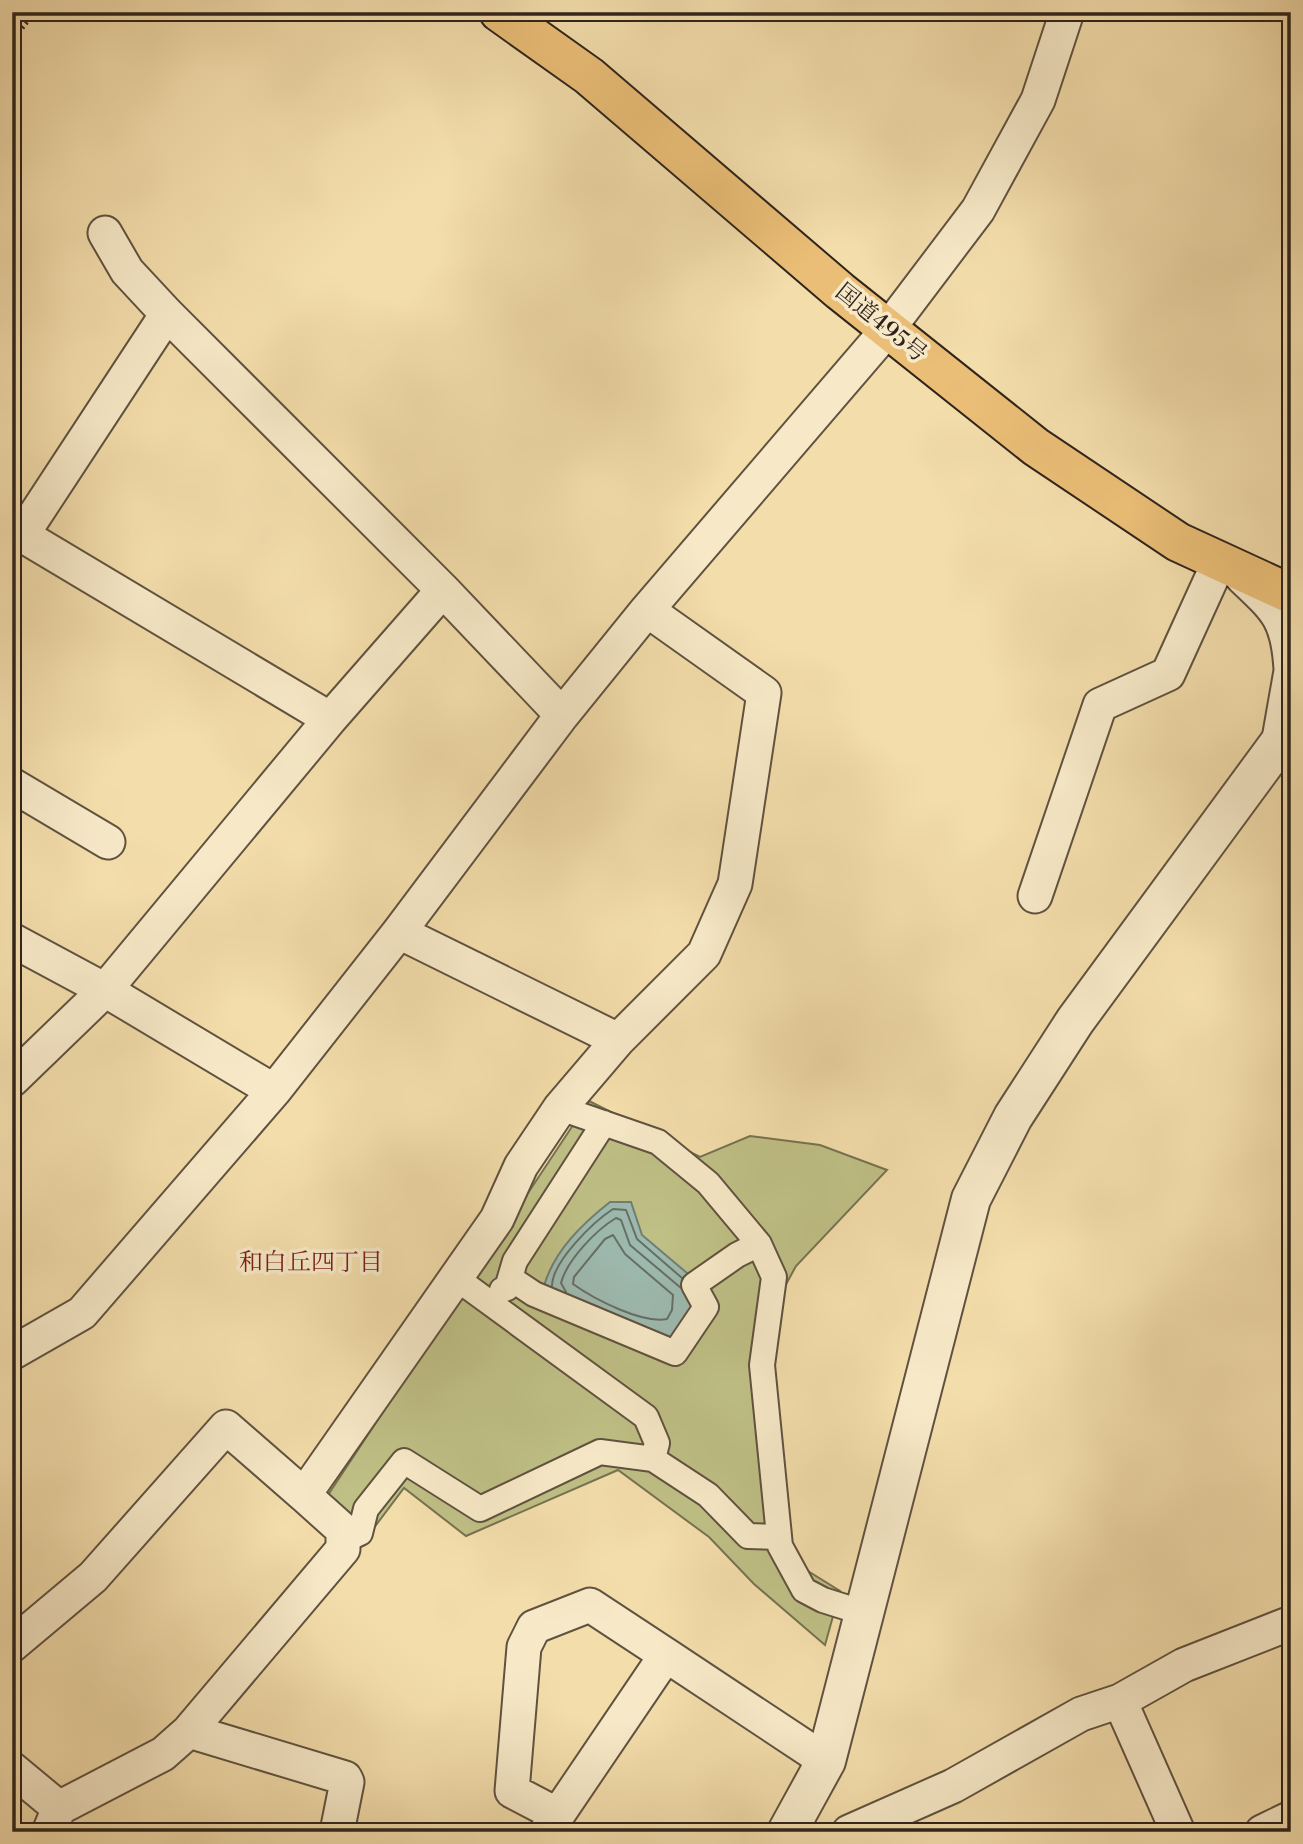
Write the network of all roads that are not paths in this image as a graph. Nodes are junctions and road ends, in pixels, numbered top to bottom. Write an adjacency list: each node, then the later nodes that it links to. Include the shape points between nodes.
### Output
1 (499, 12): 5 (highway, 国道495号, via 589,76)
2 (1067, 12): 5 (street, via 1038,100 978,210)
3 (105, 233): 4 (street, via 127,271)
4 (167, 314): 7 (street); 12 (street, via 22,534)
5 (888, 329): 6 (highway, 国道495号, via 1036,447 1178,542); 9 (street)
6 (1226, 566): 8 (highway, 国道495号); 10 (street, via 1278,610 1289,644); 16 (street, via 1168,674 1100,705)
7 (443, 590): 11 (street); 12 (street)
8 (1291, 594)
9 (648, 610): 11 (street); 20 (street, via 764,693 735,884 704,954)
10 (1291, 670): 13 (street)
11 (562, 715): 17 (street)
12 (330, 719): 19 (street)
13 (1287, 736): 34 (street, via 1074,1021 1013,1117 971,1199)
14 (12, 785): 15 (street)
15 (108, 842)
16 (1035, 895)
17 (400, 932): 20 (street); 22 (street)
18 (12, 940): 19 (street)
19 (105, 990): 21 (street); 22 (street)
20 (618, 1040): 23 (street)
21 (12, 1080)
22 (274, 1091): 29 (street, via 82,1313)
23 (560, 1108): 24 (street); 26 (street, via 521,1166 497,1219)
24 (604, 1123): 25 (street, via 658,1142 708,1183); 27 (street, via 515,1261)
25 (759, 1244): 27 (street, via 694,1285 706,1307 675,1353 534,1294); 32 (street, via 774,1277 762,1365)
26 (456, 1278): 28 (street); 31 (street)
27 (510, 1278): 28 (street, via 507,1288)
28 (486, 1298): 30 (street, via 646,1417 657,1443)
29 (12, 1353)
30 (653, 1459): 32 (street, via 708,1495 748,1536); 33 (street, via 600,1452 480,1510 404,1461 366,1509 360,1534)
31 (303, 1495): 33 (street, via 343,1530); 36 (street, via 226,1427 93,1577)
32 (779, 1536): 34 (street, via 804,1590)
33 (343, 1541): 39 (street, via 343,1549)
34 (864, 1613): 40 (street)
35 (1291, 1623): 38 (street, via 1184,1665)
36 (12, 1645)
37 (666, 1655): 40 (street); 44 (street); 44 (street, via 590,1605 534,1627 524,1647 512,1791)
38 (1120, 1701): 47 (street, via 1081,1714 953,1786); 48 (street)
39 (189, 1731): 43 (street, via 163,1754); 45 (street, via 345,1778)
40 (826, 1761): 46 (street)
41 (12, 1769): 43 (street)
42 (1291, 1818): 49 (street)
43 (54, 1820)
44 (551, 1823)
45 (337, 1832)
46 (787, 1832)
47 (849, 1832)
48 (1178, 1832)
49 (1262, 1832)

